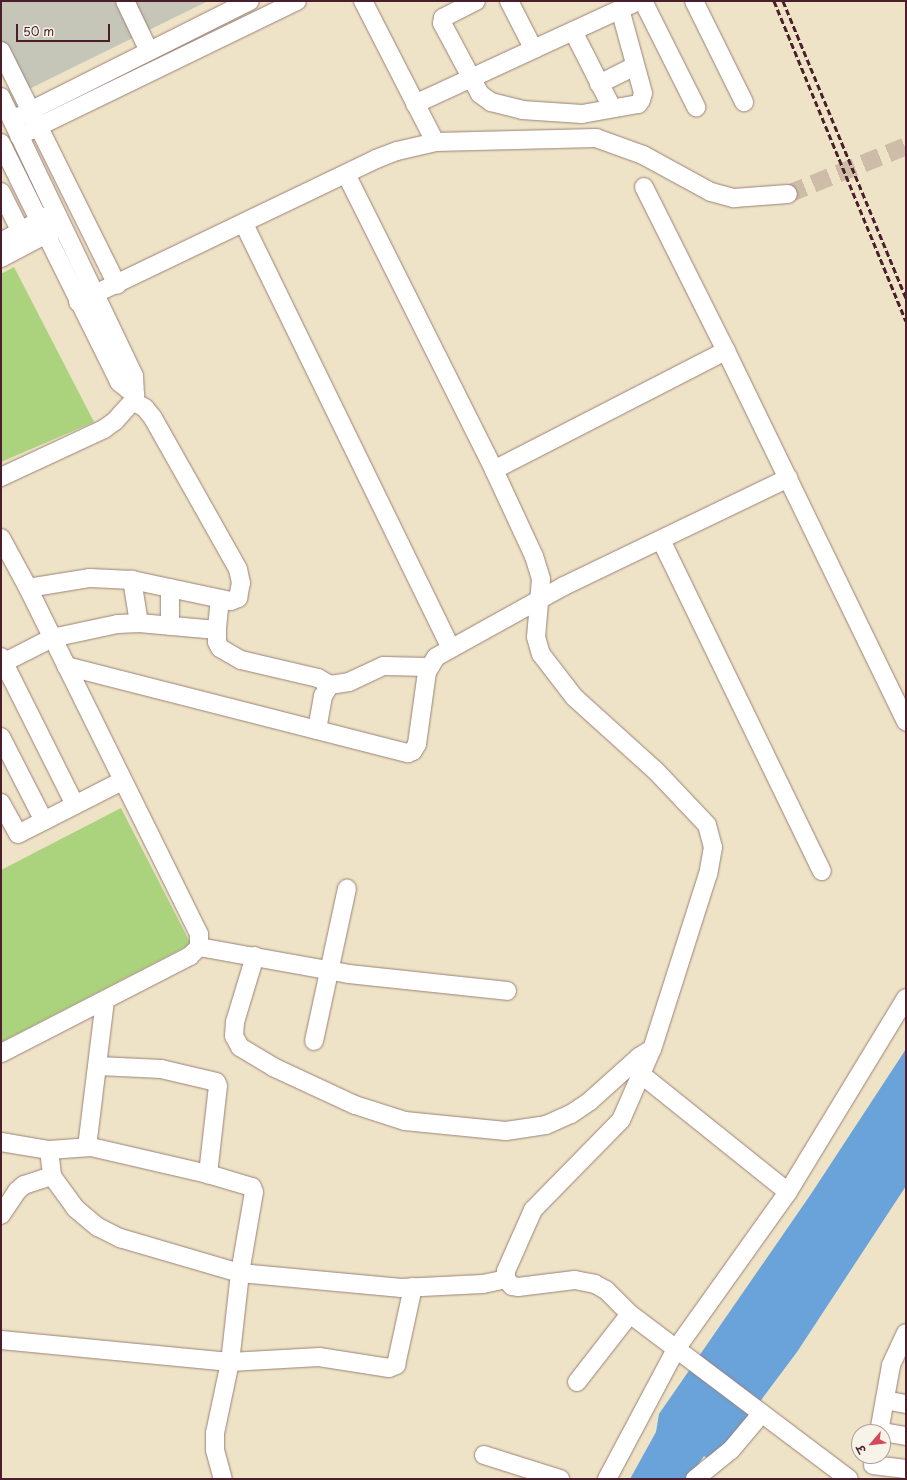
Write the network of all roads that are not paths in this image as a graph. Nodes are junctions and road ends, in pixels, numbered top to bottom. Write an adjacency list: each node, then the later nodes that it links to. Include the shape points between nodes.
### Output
1 (125, 1): 14 (street)
2 (250, 1): 14 (street)
3 (296, 1): 23 (street)
4 (363, 1): 20 (street)
5 (476, 1): 16 (street, via 443,18 442,24)
6 (509, 1): 12 (street, via 531,44)
7 (638, 1): 10 (street)
8 (643, 1): 21 (street)
9 (694, 1): 19 (street)
10 (620, 9): 11 (street); 15 (street)
11 (573, 31): 12 (street); 17 (street)
12 (536, 48): 16 (street)
13 (1, 51): 23 (street)
14 (149, 51): 23 (street)
15 (635, 66): 17 (street); 22 (street, via 643,92 642,100 638,104)
16 (471, 78): 20 (street); 22 (street, via 480,94 491,102 522,110 582,114)
17 (599, 84): 22 (street)
18 (1, 97): 24 (street)
19 (744, 102)
20 (415, 104): 25 (street)
21 (696, 107)
22 (612, 108)
23 (34, 118): 24 (street); 37 (street)
24 (15, 128): 31 (street)
25 (435, 142): 27 (street, via 397,151); 30 (street, via 596,138 643,155 711,192 734,198)
26 (1, 143): 33 (street)
27 (346, 174): 32 (street); 42 (street)
28 (644, 187): 40 (street)
29 (1, 192): 34 (street)
30 (788, 194)
31 (59, 218): 33 (street); 38 (street)
32 (244, 224): 37 (street); 56 (street)
33 (43, 228): 34 (street); 39 (street)
34 (24, 238): 35 (street); 36 (street)
35 (1, 242)
36 (1, 258)
37 (117, 284): 38 (street)
38 (96, 294): 39 (street); 41 (street, via 134,376)
39 (78, 302): 41 (street, via 119,382)
40 (726, 351): 42 (street); 44 (street)
41 (134, 398): 43 (street, via 104,429); 50 (street, via 153,418 238,569 241,583 238,598 231,601)
42 (494, 470): 51 (street, via 534,556 541,579)
43 (1, 477)
44 (788, 478): 46 (street); 61 (street)
45 (1, 538): 48 (street)
46 (661, 540): 51 (street); 68 (street)
47 (132, 580): 48 (street, via 90,578); 49 (street); 52 (street)
48 (28, 588): 55 (street)
49 (170, 588): 50 (street); 53 (street)
50 (220, 599): 54 (street)
51 (538, 601): 56 (street); 77 (street, via 536,637 541,654 552,671 574,697 656,771 707,825 713,847 708,874)
52 (139, 623): 53 (street); 55 (street, via 118,624)
53 (170, 626): 54 (street)
54 (217, 630): 60 (street, via 220,648 241,660 318,678)
55 (52, 638): 57 (street); 58 (street)
56 (451, 648): 59 (street, via 436,657)
57 (2, 661): 65 (street)
58 (66, 666): 62 (street); 64 (street)
59 (429, 667): 60 (street, via 384,666 349,682); 62 (street, via 413,751 408,753)
60 (330, 686): 62 (street, via 323,696)
61 (906, 722)
62 (317, 730)
63 (1, 737): 67 (street)
64 (122, 781): 65 (street); 70 (street, via 199,934)
65 (76, 805): 67 (street)
66 (3, 810): 67 (street, via 18,834)
67 (44, 821)
68 (822, 871)
69 (347, 888): 72 (street)
70 (199, 947): 71 (street); 75 (street, via 190,956)
71 (255, 956): 72 (street); 77 (street, via 235,1022 234,1036 240,1047 273,1067 355,1104 405,1122 506,1131 546,1125 571,1114 590,1101 639,1057)
72 (328, 971): 73 (street); 76 (street)
73 (507, 991)
74 (906, 998): 86 (street)
75 (105, 1000): 78 (street); 79 (street)
76 (314, 1041)
77 (652, 1049): 80 (street)
78 (1, 1053)
79 (99, 1066): 82 (street); 84 (street, via 161,1069 216,1082 218,1086)
80 (642, 1075): 86 (street); 89 (street, via 620,1124 533,1210 506,1271)
81 (1, 1142): 83 (street)
82 (87, 1146): 83 (street); 84 (street)
83 (49, 1150): 85 (street)
84 (208, 1174): 88 (street, via 252,1188 254,1192)
85 (52, 1176): 87 (street, via 17,1191); 88 (street, via 75,1208 98,1226 120,1238)
86 (788, 1192): 94 (street)
87 (1, 1215)
88 (240, 1273): 90 (street); 95 (street)
89 (506, 1279): 90 (street, via 483,1284); 91 (street, via 512,1286 518,1287 575,1280 595,1284 606,1290)
90 (413, 1287): 95 (street, via 396,1365 389,1368 319,1357)
91 (630, 1314): 94 (street); 96 (street)
92 (1, 1340): 95 (street)
93 (904, 1344): 97 (street, via 891,1365)
94 (678, 1350): 99 (street); 108 (street)
95 (230, 1362): 106 (street, via 215,1433 215,1450)
96 (577, 1382)
97 (885, 1400): 98 (street); 100 (street)
98 (906, 1404)
99 (760, 1418): 109 (street, via 731,1450); 110 (street)
100 (882, 1424)
101 (891, 1434): 102 (street)
102 (906, 1436)
103 (484, 1455): 107 (street)
104 (873, 1467): 105 (street)
105 (906, 1470)
106 (223, 1479)
107 (560, 1479)
108 (607, 1479)
109 (695, 1479)
110 (849, 1479)

